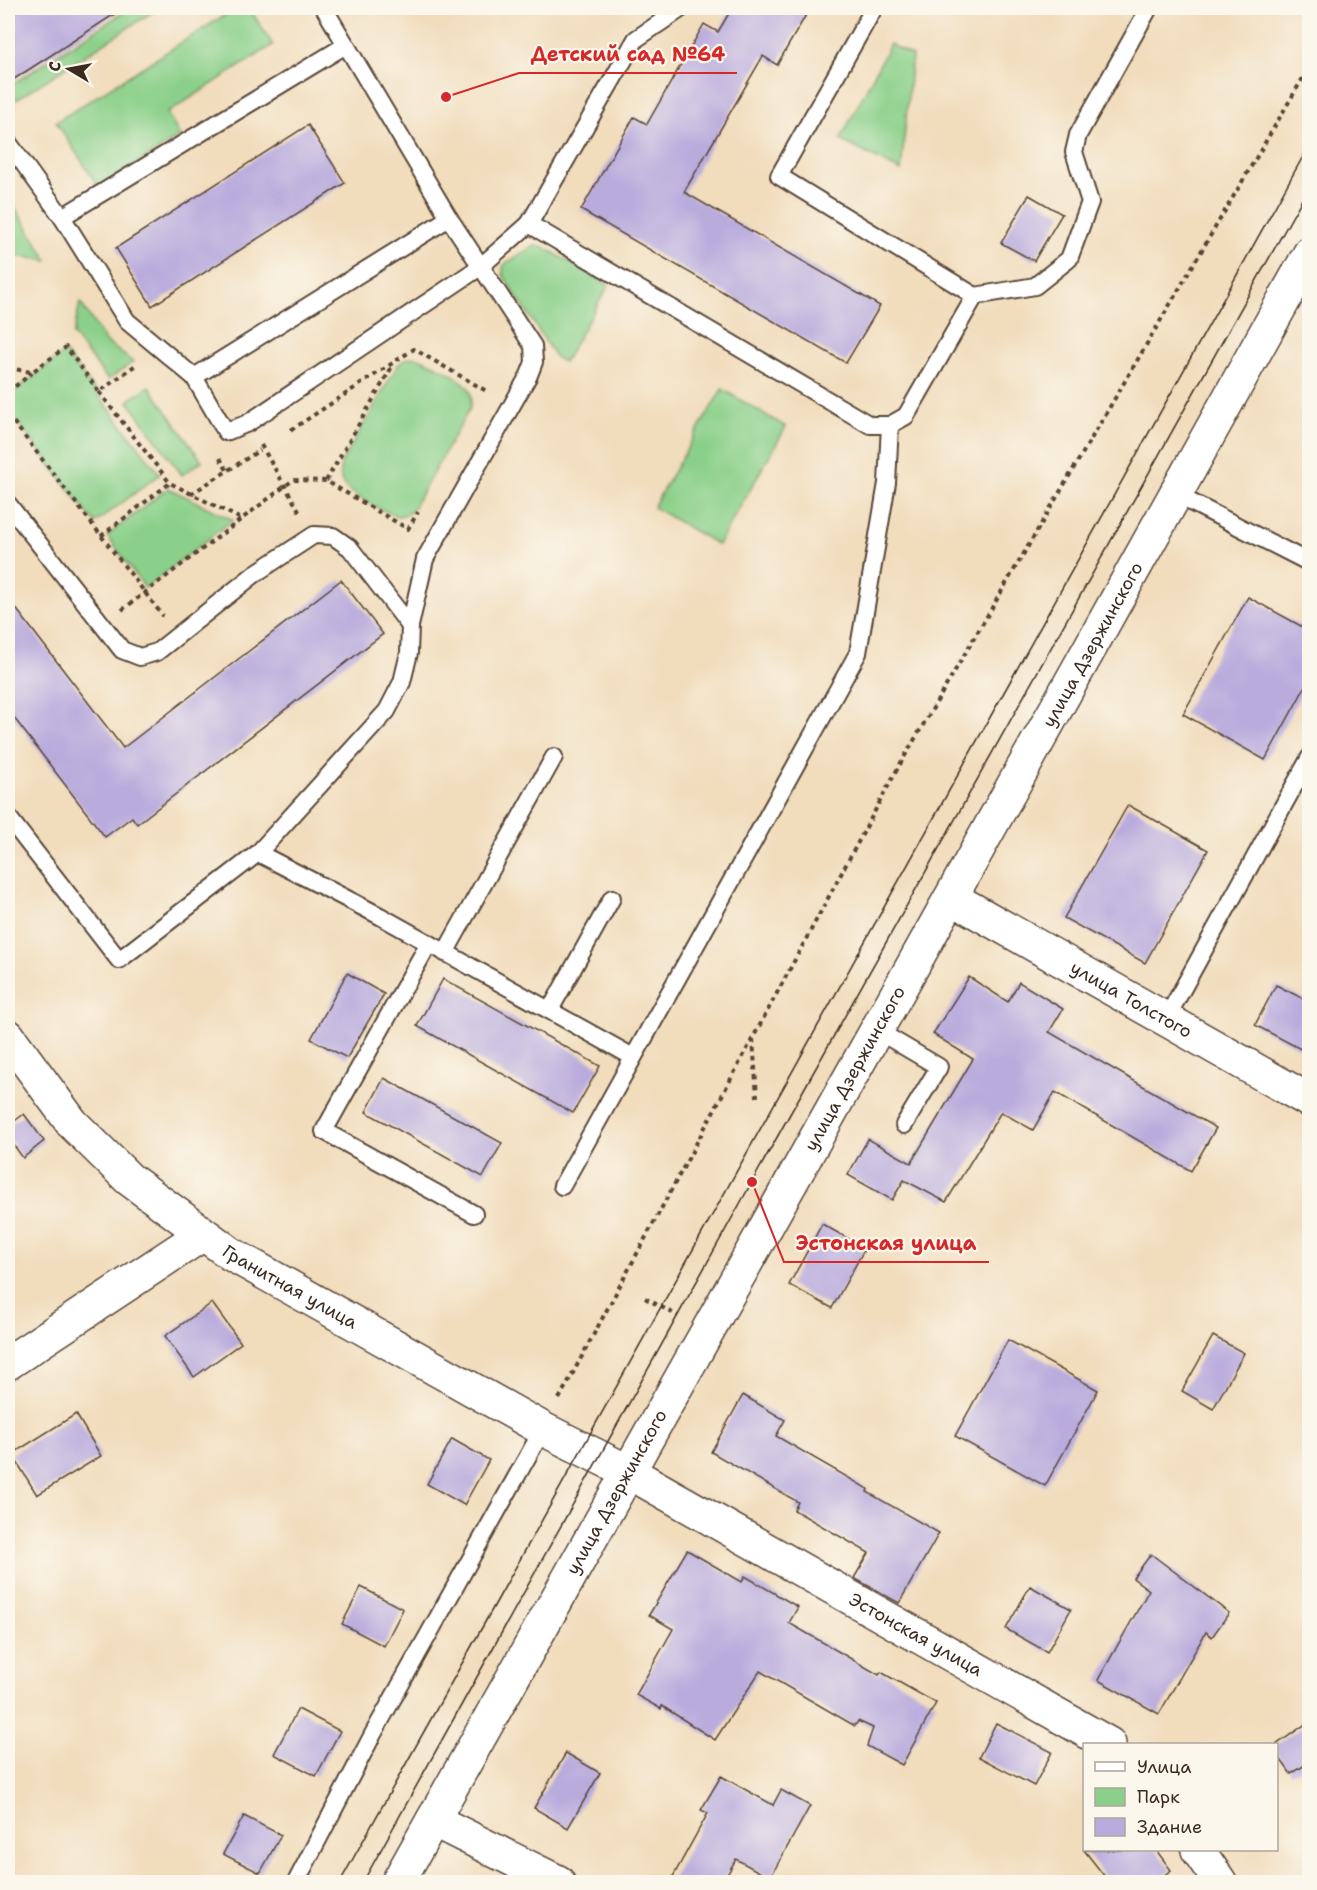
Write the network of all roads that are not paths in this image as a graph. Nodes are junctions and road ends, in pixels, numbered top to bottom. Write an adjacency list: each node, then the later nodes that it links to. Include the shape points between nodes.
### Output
1 (324, 8): 5 (lane)
2 (682, 8): 11 (lane, via 636,39)
3 (874, 8): 14 (lane, via 779,177)
4 (1149, 8): 14 (lane, via 1078,135 1074,152 1090,202 1069,259 1035,286)
5 (346, 45): 9 (lane); 10 (lane)
6 (8, 142): 8 (lane)
7 (8, 166): 8 (lane)
8 (28, 169): 9 (lane)
9 (62, 217): 15 (lane, via 127,321)
10 (449, 218): 13 (lane); 15 (lane)
11 (529, 224): 13 (lane); 16 (lane, via 870,425)
12 (1310, 253): 17 (street, улица Дзержинского)
13 (480, 267): 15 (lane, via 248,423 226,432); 20 (lane, via 533,346 534,362 425,559)
14 (975, 296): 16 (lane, via 906,416)
15 (194, 377)
16 (890, 425): 33 (lane, via 887,483 858,653)
17 (1177, 495): 19 (lane); 26 (street, улица Дзержинского)
18 (8, 504): 20 (lane, via 122,650 140,657 157,652 256,573 314,535 333,536 350,548)
19 (1310, 562)
20 (410, 626): 24 (lane, via 402,682 387,711)
21 (554, 757): 28 (lane)
22 (1310, 757): 30 (lane)
23 (8, 817): 24 (lane, via 119,960)
24 (258, 853): 27 (lane)
25 (612, 898): 29 (lane)
26 (952, 898): 30 (street, улица Толстого); 31 (street, улица Дзержинского)
27 (429, 944): 28 (lane); 37 (lane, via 324,1131)
28 (445, 953): 29 (lane)
29 (550, 1011): 33 (lane)
30 (1166, 1019): 34 (street, улица Толстого)
31 (878, 1031): 35 (lane, via 939,1067); 41 (street, улица Дзержинского)
32 (8, 1036): 38 (street, Гранитная улица, via 72,1123 129,1179)
33 (633, 1057): 36 (lane)
34 (1310, 1101)
35 (904, 1125)
36 (562, 1186)
37 (474, 1214)
38 (203, 1234): 39 (street); 40 (street, Гранитная улица, via 231,1254)
39 (8, 1363)
40 (543, 1428): 41 (street, Гранитная улица); 45 (lane, via 373,1734)
41 (627, 1471): 42 (street, Эстонская улица); 43 (street, улица Дзержинского)
42 (1107, 1743)
43 (433, 1820): 46 (street, улица Дзержинского); 47 (street)
44 (1199, 1851): 48 (street)
45 (296, 1882)
46 (398, 1882)
47 (558, 1882)
48 (1220, 1882)

